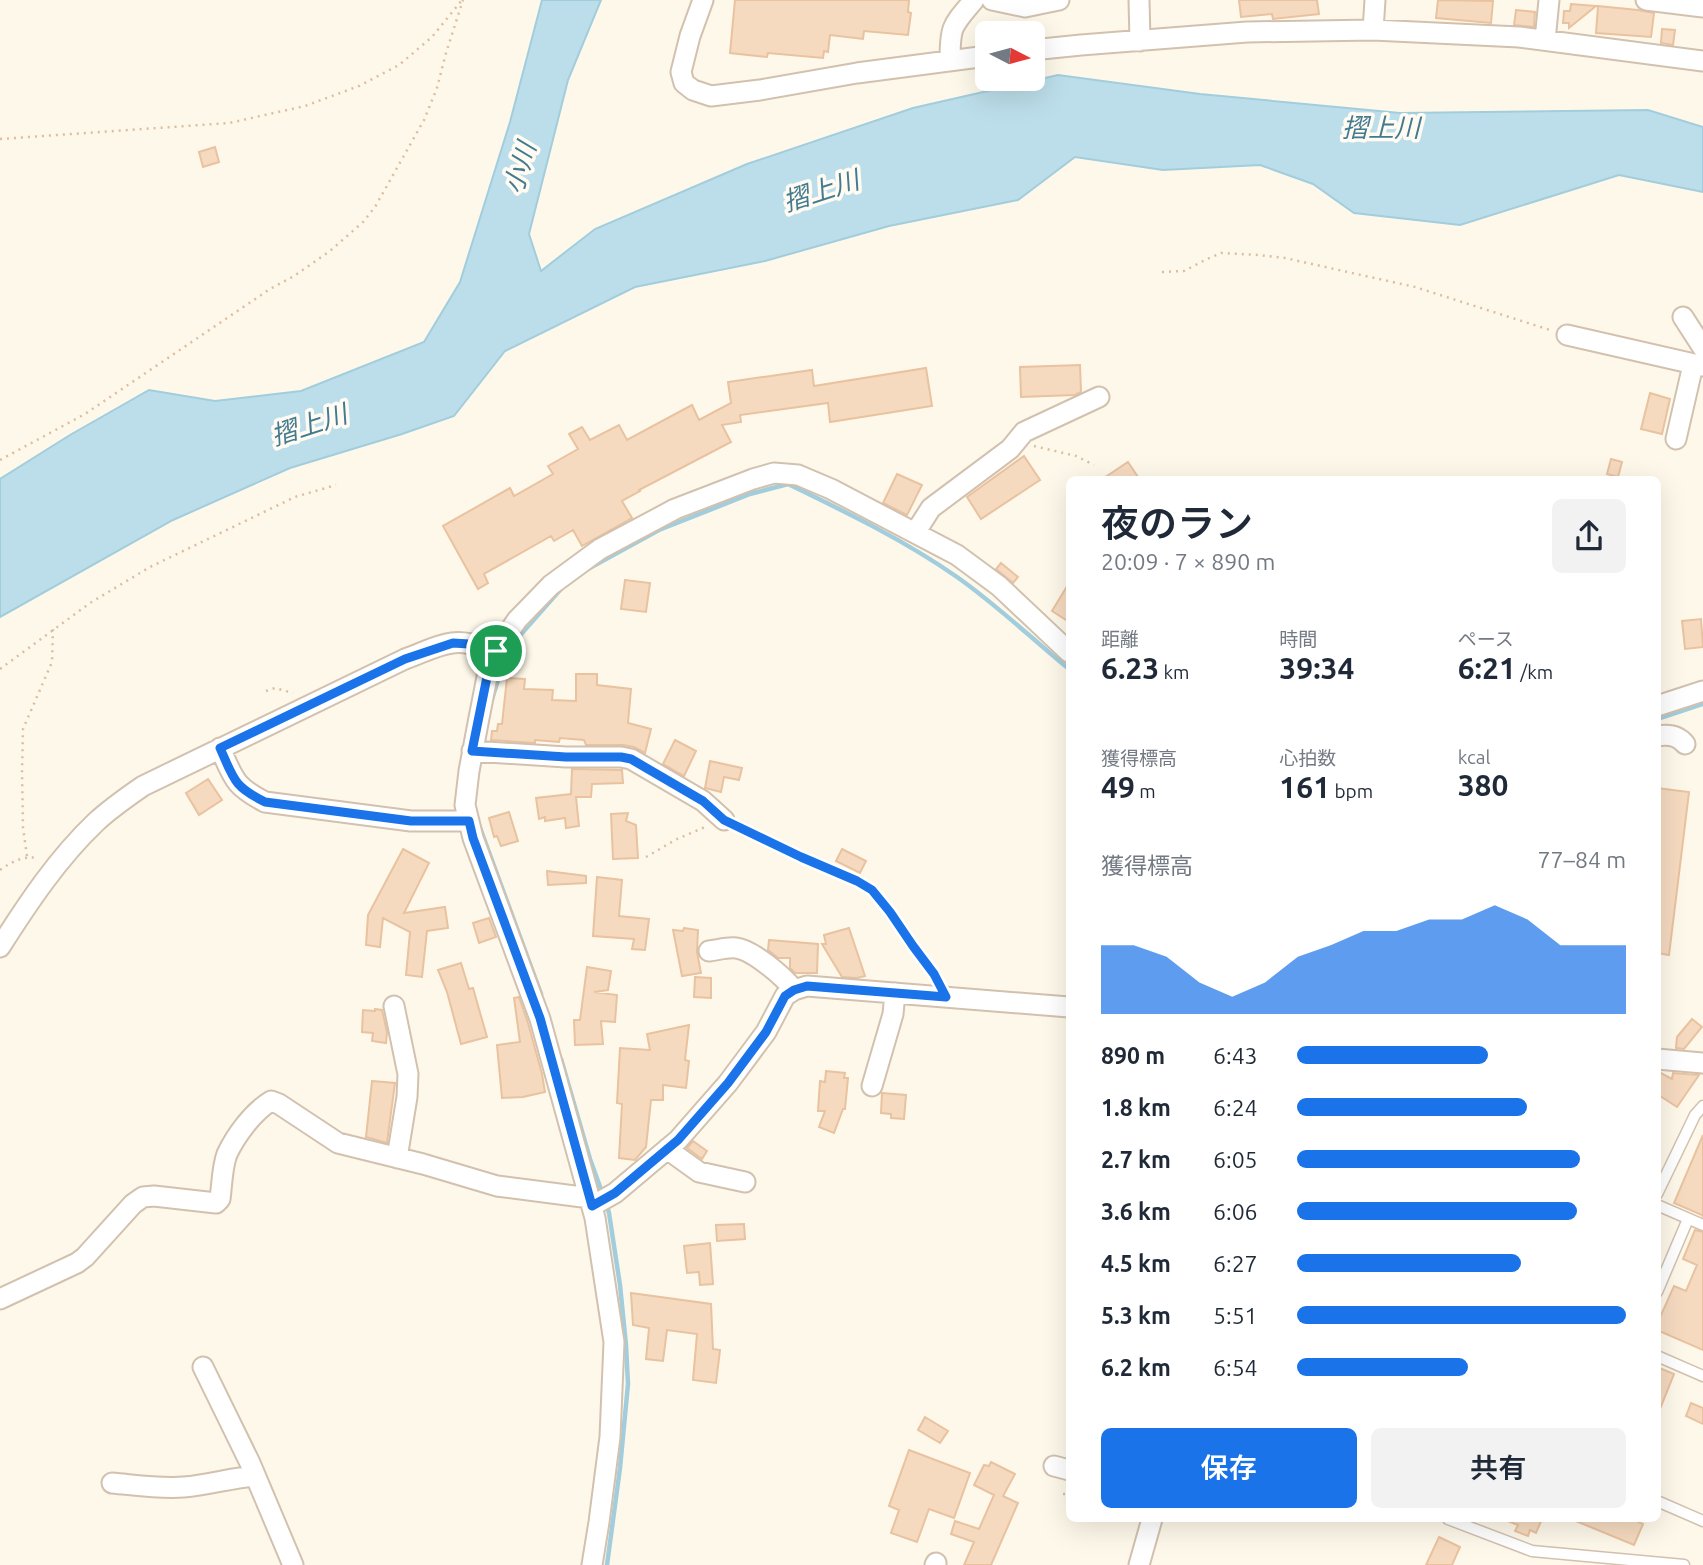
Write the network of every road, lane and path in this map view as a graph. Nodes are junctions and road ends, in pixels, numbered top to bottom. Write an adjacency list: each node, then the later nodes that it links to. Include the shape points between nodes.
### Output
1 (463, 0): 18 (path, via 432,37 399,65 305,106 229,123); 26 (path, via 424,120 363,222 294,276 85,414)
2 (703, 0): 16 (street, via 681,72 684,83 711,96)
3 (974, 0): 16 (street, via 953,25)
4 (992, 0): 5 (street, via 1025,7)
5 (1059, 0)
6 (1139, 0): 13 (street)
7 (1375, 0): 11 (street)
8 (1545, 0): 12 (street)
9 (1646, 0): 10 (street)
10 (1703, 7)
11 (1373, 30): 12 (street); 13 (street, via 1247,32)
12 (1545, 40): 17 (street)
13 (1140, 41): 14 (street)
14 (1045, 48)
15 (975, 57): 16 (street)
16 (950, 60)
17 (1703, 61)
18 (0, 139)
19 (1162, 272): 21 (path, via 1184,271 1221,253 1285,258 1415,287)
20 (1683, 317): 22 (street)
21 (1567, 335): 22 (street)
22 (1700, 360): 25 (street)
23 (1099, 397): 24 (street)
24 (1019, 438): 27 (path); 29 (street, via 931,508)
25 (1676, 439)
26 (0, 460)
27 (1094, 465)
28 (336, 485): 30 (path, via 295,497 150,567)
29 (915, 533): 31 (street, via 957,555 999,586); 32 (street, via 831,489 798,475 774,473 675,509 600,549 551,585 517,620)
30 (53, 629): 33 (path); 42 (path, via 52,662 23,729)
31 (1066, 649)
32 (496, 651): 38 (street, via 453,643 434,648); 39 (street, via 487,677)
33 (0, 669)
34 (1703, 691): 35 (street)
35 (1661, 705)
36 (1661, 735): 37 (street, via 1676,736)
37 (1685, 744)
38 (220, 748): 41 (street, via 235,781 246,793 265,802 411,821); 44 (street, via 118,803)
39 (479, 751): 40 (street, via 631,759 703,801); 41 (street, via 465,805)
40 (724, 820): 43 (path); 50 (path, via 872,890)
41 (469, 821): 62 (street, via 540,1018)
42 (27, 856): 44 (path); 45 (path)
43 (646, 857)
44 (61, 862): 46 (street)
45 (0, 870)
46 (0, 947)
47 (709, 951): 48 (street, via 733,947 746,951)
48 (794, 990): 49 (street, via 807,986); 58 (street, via 785,996 766,1032 728,1083)
49 (895, 993): 50 (street); 55 (street)
50 (946, 997): 52 (street)
51 (394, 1006): 59 (street, via 408,1074)
52 (1066, 1007)
53 (1661, 1059): 54 (street)
54 (1703, 1063)
55 (872, 1086)
56 (1703, 1106): 57 (lane)
57 (1699, 1117): 61 (lane)
58 (667, 1149): 60 (street, via 699,1172); 62 (street, via 615,1193)
59 (397, 1158): 62 (street, via 497,1186); 67 (street, via 338,1143 271,1101 240,1132 227,1154 216,1203 143,1197 77,1263)
60 (745, 1182)
61 (1661, 1187)
62 (593, 1202): 78 (street, via 614,1342 610,1437)
63 (1661, 1207): 64 (lane)
64 (1688, 1219): 65 (lane); 66 (lane)
65 (1703, 1225)
66 (1661, 1283)
67 (0, 1300)
68 (1661, 1358): 70 (lane)
69 (203, 1367): 71 (street)
70 (1703, 1376)
71 (255, 1476): 72 (street, via 169,1488); 77 (street)
72 (111, 1483)
73 (1661, 1503): 74 (lane)
74 (1703, 1521)
75 (1151, 1522): 79 (street)
76 (1456, 1522): 80 (lane, via 1532,1551)
77 (293, 1565)
78 (592, 1565)
79 (1139, 1565)
80 (1684, 1565)

